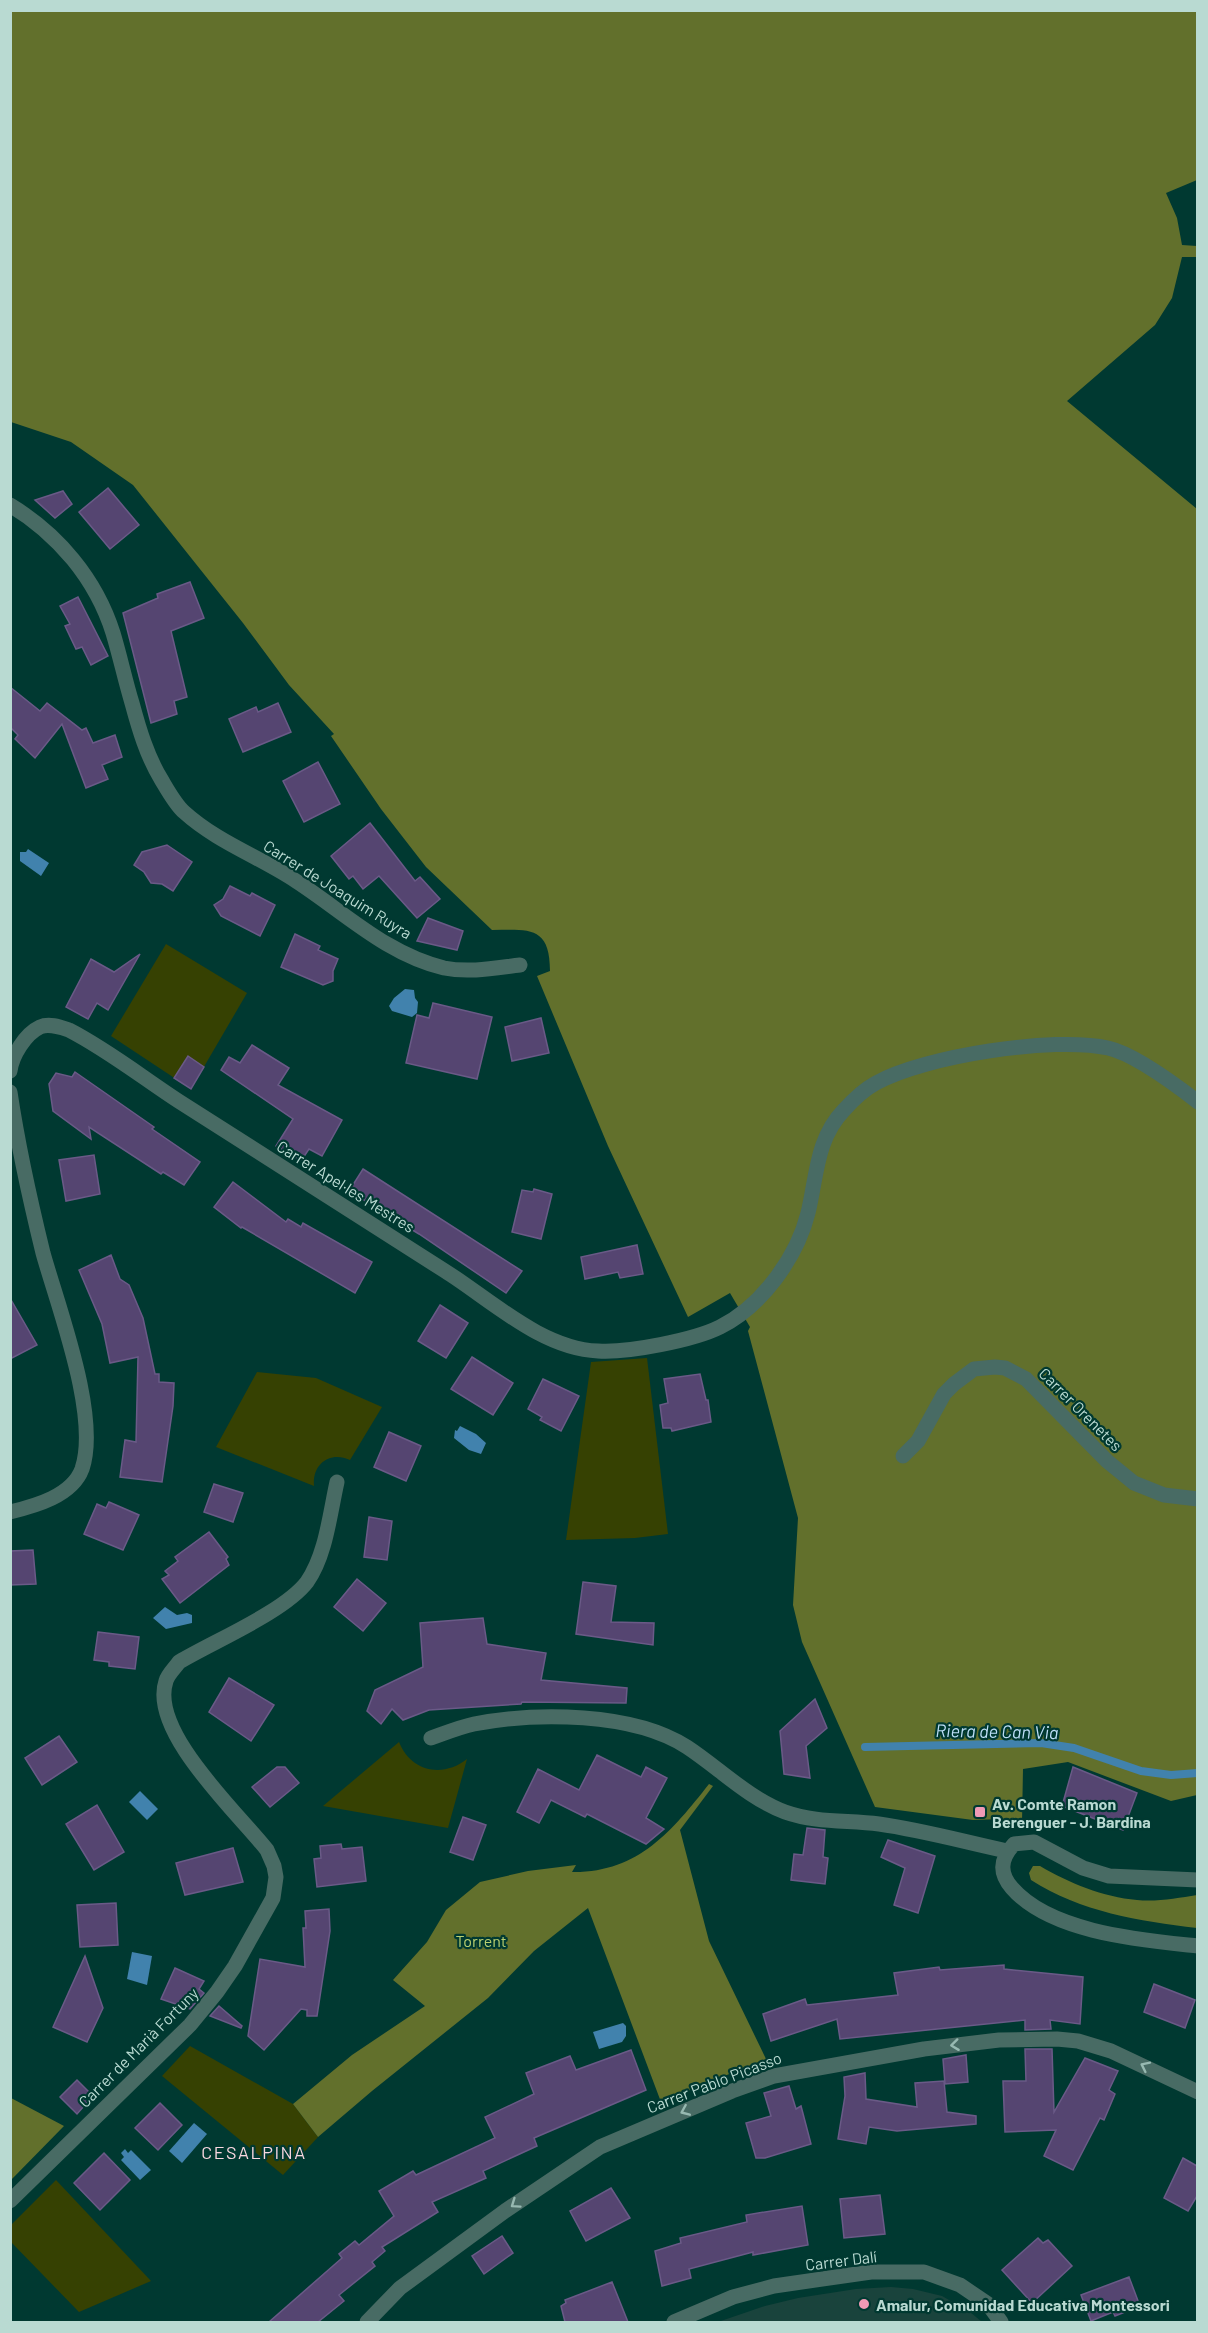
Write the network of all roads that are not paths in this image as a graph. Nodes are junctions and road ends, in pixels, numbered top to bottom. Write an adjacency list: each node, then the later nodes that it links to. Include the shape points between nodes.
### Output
1 (10, 505): 2 (street, Carrer de Joaquim Ruyra, via 33,518 56,539 91,586 112,633 145,745 183,811 214,834 295,880 395,949 465,971)
2 (520, 965)
3 (10, 1071): 5 (street, Carrer Apel·les Mestres, via 29,1035 41,1027 56,1025 69,1030 558,1345 597,1352 695,1335 720,1327 749,1307 766,1289 801,1236 821,1146 830,1129 843,1110 873,1084 904,1070 1026,1046 1111,1049 1168,1080)
4 (10, 1092): 9 (street, via 35,1218 67,1330 86,1419 81,1471 67,1490)
5 (1197, 1102)
6 (903, 1456): 8 (street, Carrer Orenetes, via 918,1442 954,1383 974,1369 1005,1368 1026,1379 1134,1483 1164,1495)
7 (337, 1482): 15 (street, Carrer de Marià Fortuny, via 319,1556 307,1581 290,1600 179,1662 164,1688 167,1717 185,1752 267,1850 276,1877 273,1898 235,1966 197,2017)
8 (1197, 1499)
9 (10, 1512)
10 (431, 1738): 11 (street, via 473,1724 519,1719 591,1719 632,1725 686,1746 784,1812 807,1819 878,1824)
11 (1007, 1851): 12 (street, via 1014,1844 1034,1842 1083,1868 1109,1876); 13 (street, via 1002,1871 1006,1881 1035,1908 1090,1929)
12 (1197, 1880)
13 (1197, 1947)
14 (1197, 2092): 16 (street, Carrer Pablo Picasso, one-way to 16, via 1111,2051 1057,2039 999,2040 924,2049 774,2076 600,2147 400,2288)
15 (10, 2201)
16 (367, 2322)
17 (674, 2322): 18 (street, Carrer Dalí, via 733,2297 774,2286 871,2272 924,2272 960,2284 988,2304)
18 (1001, 2322)

